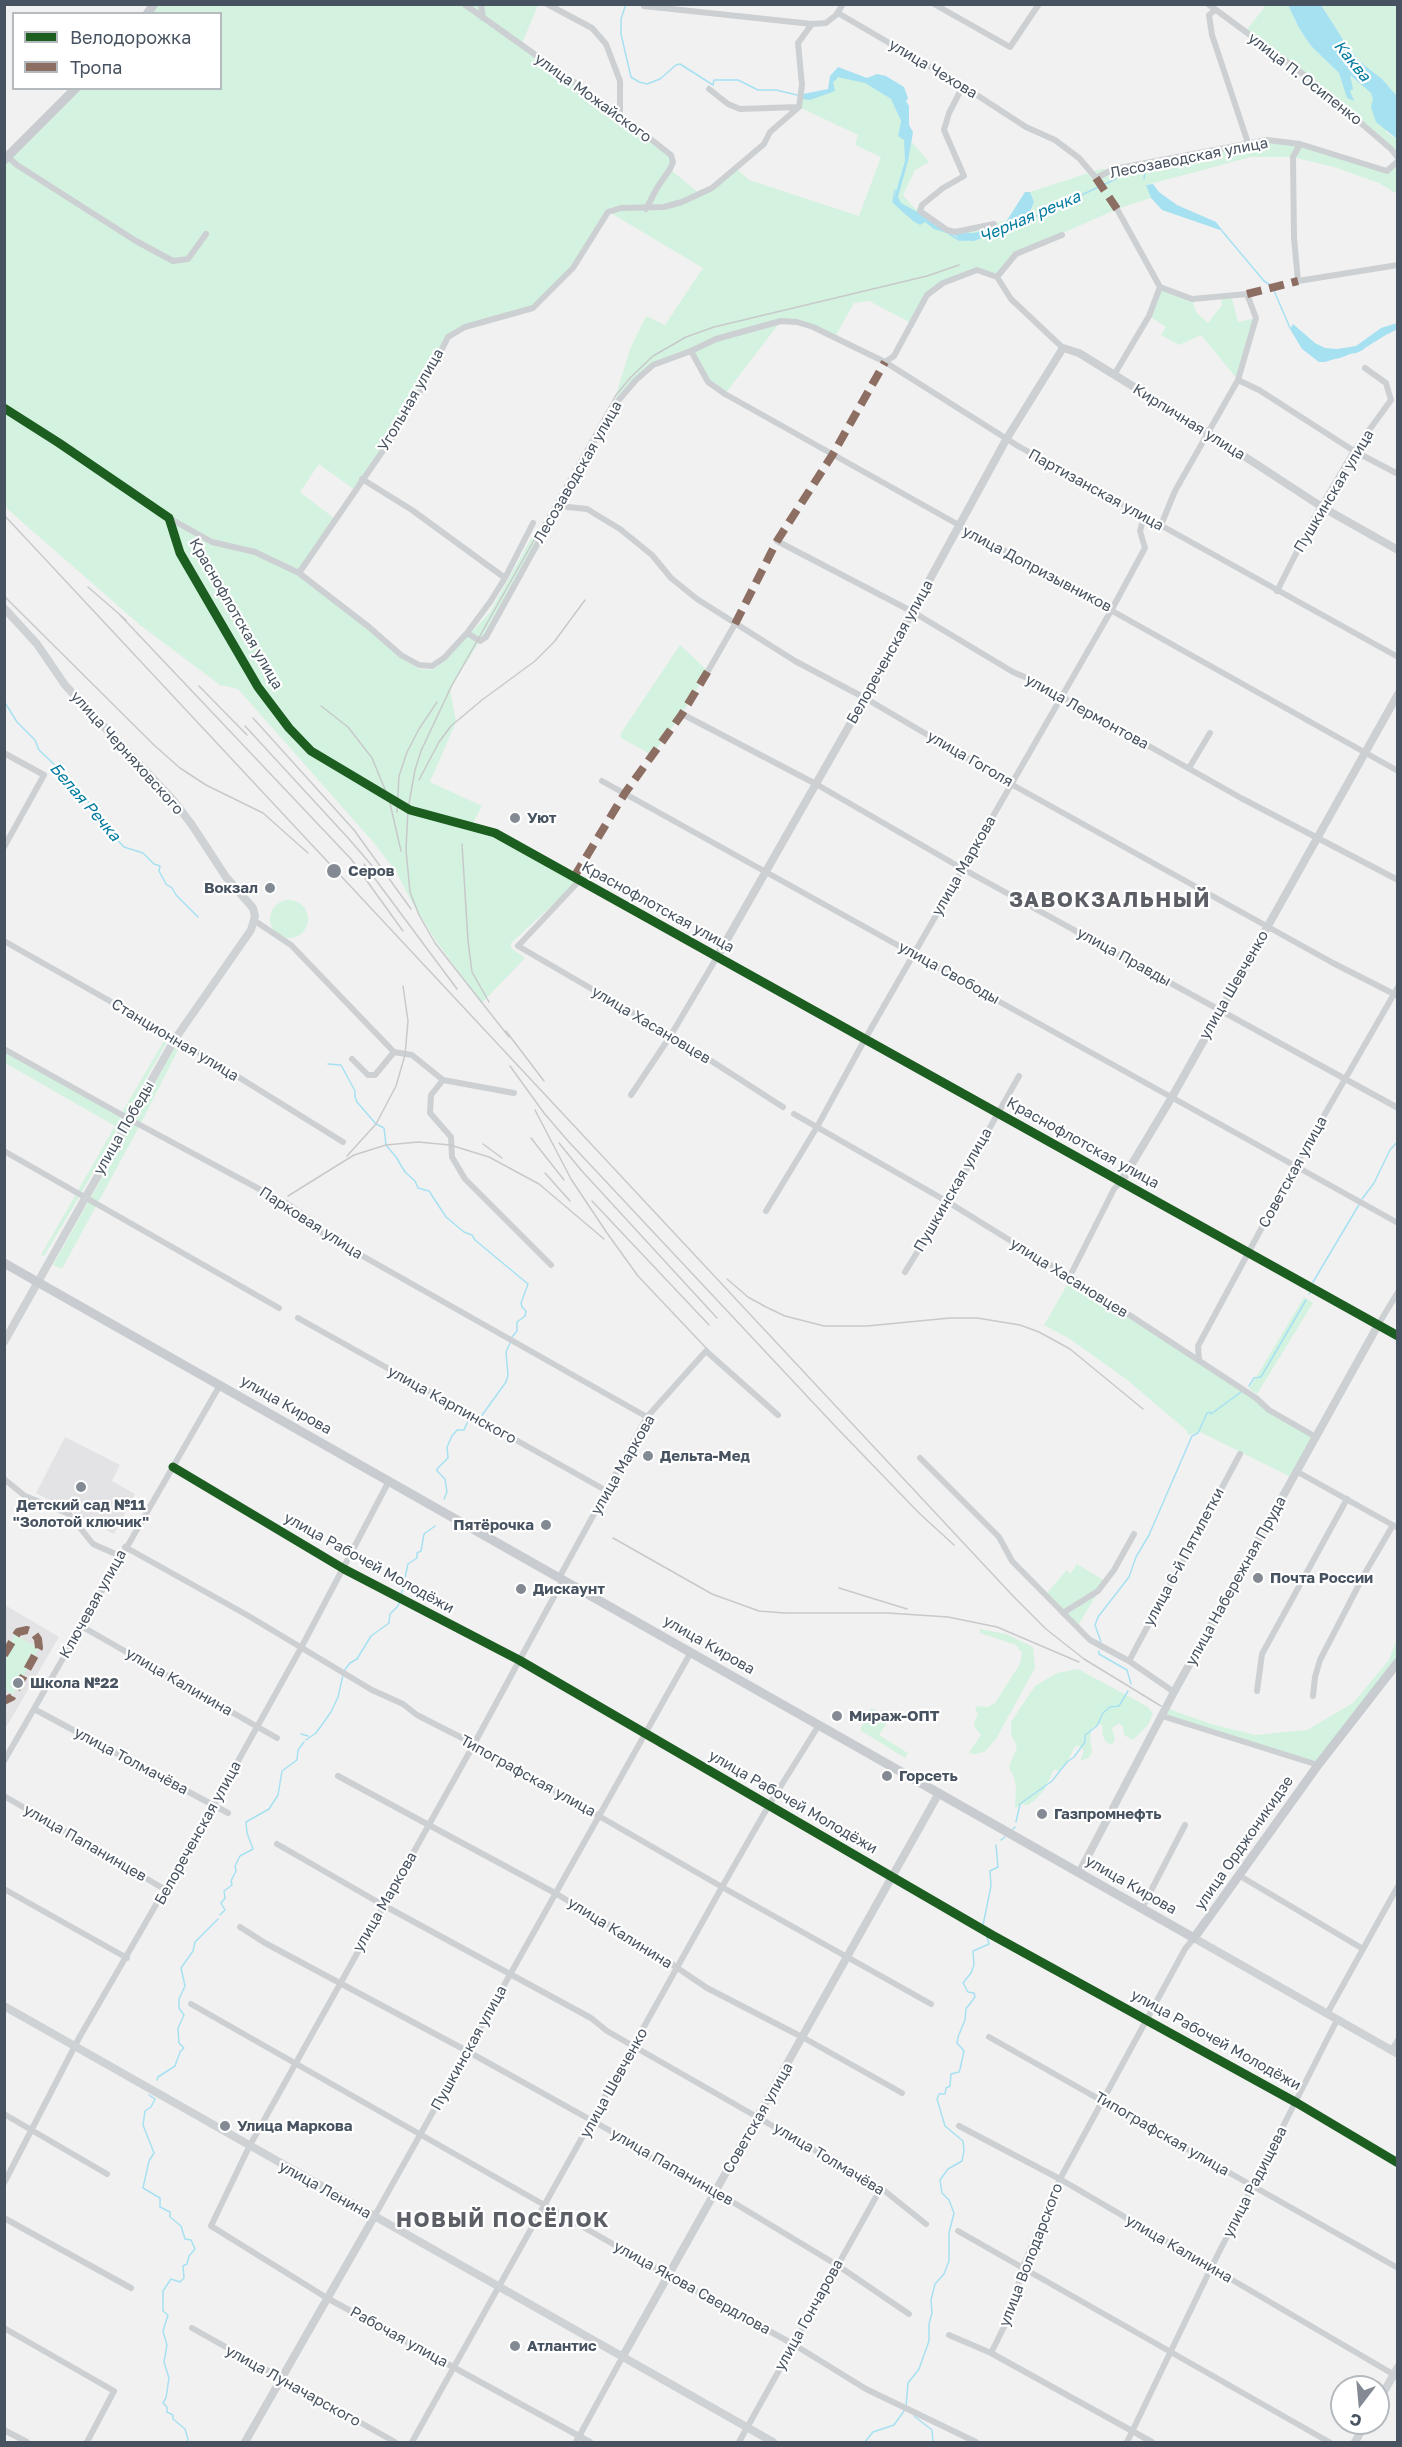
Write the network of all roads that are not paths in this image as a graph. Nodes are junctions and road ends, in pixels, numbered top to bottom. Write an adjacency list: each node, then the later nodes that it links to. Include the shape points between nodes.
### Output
1 (464, 4): 13 (street, улица Можайского)
2 (481, 4): 13 (street)
3 (547, 4): 19 (street, via 592,28 606,44 621,81)
4 (710, 4): 11 (street)
5 (843, 4): 12 (street)
6 (934, 4): 7 (street, via 1010,47)
7 (1039, 4)
8 (1208, 4): 10 (street, улица П. Осипенко)
9 (644, 6): 11 (street)
10 (1215, 10): 20 (street, via 1209,15 1212,35); 23 (street, улица П. Осипенко, via 1307,77 1391,149)
11 (712, 13): 14 (street)
12 (838, 13): 14 (street, via 826,23); 15 (street, улица Чехова)
13 (483, 18): 19 (street, улица Можайского)
14 (812, 24): 18 (street, via 798,43 802,85)
15 (963, 86): 25 (street, улица Чехова, via 1026,127 1055,140 1079,158); 28 (street, via 944,130 964,176 922,205 920,211 955,232)
16 (709, 89): 18 (street, via 740,109)
17 (74, 90): 22 (main road)
18 (799, 107): 26 (street, Угольная улица, via 770,132 764,144 712,188 682,202)
19 (620, 115): 26 (street, улица Можайского, via 674,159)
20 (1248, 143): 21 (street, Лесозаводская улица, via 1267,140); 25 (street, Лесозаводская улица, via 1114,170)
21 (1300, 144): 24 (street, Лесозаводская улица); 31 (street, via 1293,157 1298,281)
22 (6, 159): 29 (street, via 173,261 188,259)
23 (1398, 160): 24 (street, улица П. Осипенко)
24 (1387, 171)
25 (1096, 178)
26 (646, 209): 48 (street, Угольная улица, via 608,212 573,268 533,308 465,327 448,337 405,417)
27 (1118, 209): 33 (street)
28 (994, 224)
29 (206, 234)
30 (1062, 235): 32 (street, via 1016,254)
31 (1398, 265)
32 (997, 277): 35 (street, Кирпичная улица, via 1011,299); 37 (street, via 977,270 943,283 927,295 894,356)
33 (1160, 287): 39 (street, via 1149,316); 40 (street, via 1192,299 1247,294 1256,318)
34 (797, 322): 36 (street, Лесозаводская улица, via 781,321 716,339); 37 (street, Партизанская улица)
35 (1064, 348): 39 (street, Кирпичная улица); 45 (street, Белореченская улица)
36 (691, 351): 49 (street, Лесозаводская улица, via 653,365 617,402); 55 (street, улица Допризывников, via 708,382 725,394)
37 (885, 362): 45 (street, Партизанская улица)
38 (1365, 368): 41 (street, via 1386,383)
39 (1114, 375): 44 (street, Кирпичная улица)
40 (1238, 380): 44 (street); 46 (street)
41 (1391, 400): 42 (street); 46 (street, Пушкинская улица)
42 (1398, 405)
43 (4, 408): 52 (street)
44 (1208, 432): 50 (street, Кирпичная улица); 54 (street)
45 (1007, 438): 51 (street, Партизанская улица); 55 (street, Белореченская улица)
46 (1354, 452): 47 (street); 50 (street, Пушкинская улица)
47 (1398, 474)
48 (362, 479): 58 (street, Угольная улица); 59 (street)
49 (558, 506): 64 (street, улица Гоголя, via 587,508 620,529 652,555 671,578); 65 (street, Лесозаводская улица, via 486,637 480,641)
50 (1322, 507): 57 (street, Кирпичная улица); 60 (street, Пушкинская улица)
51 (1144, 517): 54 (street, Партизанская улица); 62 (street, улица Маркова, via 1140,531 1145,548)
52 (169, 518): 58 (street, via 212,542 255,552); 84 (street, Краснофлотская улица, via 180,553 258,687 311,751 410,810 495,833)
53 (532, 523): 59 (street)
54 (1161, 525): 60 (street, Партизанская улица)
55 (960, 528): 62 (street, улица Допризывников); 63 (street, Белореченская улица)
56 (777, 542): 63 (street, улица Лермонтова)
57 (1398, 550)
58 (299, 573): 65 (street, via 401,655 419,665 432,666)
59 (505, 578): 65 (street)
60 (1277, 591): 66 (street, Партизанская улица)
61 (4, 608): 86 (main road, улица Черняховского, via 37,644 65,685 173,800 253,909)
62 (1112, 609): 69 (street, улица Маркова); 74 (street, улица Допризывников)
63 (913, 612): 69 (street, улица Лермонтова); 70 (street, Белореченская улица)
64 (735, 624): 67 (street); 70 (street, улица Гоголя)
65 (467, 633)
66 (1398, 657)
67 (708, 671)
68 (1398, 694): 74 (street, улица Шевченко)
69 (1062, 697): 75 (street, улица Лермонтова); 79 (street, улица Маркова)
70 (865, 698): 78 (street, Белореченская улица); 79 (street, улица Гоголя)
71 (682, 714): 78 (street, улица Правды)
72 (1210, 733): 75 (street)
73 (4, 753): 81 (street, via 44,775)
74 (1365, 753): 76 (street, улица Допризывников); 80 (street, улица Шевченко)
75 (1189, 768): 80 (street, улица Лермонтова)
76 (1398, 771)
77 (602, 781): 83 (street, улица Свободы)
78 (816, 784): 82 (street, улица Правды); 83 (street, Белореченская улица)
79 (1011, 784): 82 (street, улица Маркова); 87 (street, улица Гоголя)
80 (1318, 838): 85 (street, улица Лермонтова); 87 (street, улица Шевченко)
81 (5, 846)
82 (963, 869): 89 (street, улица Маркова); 92 (street, улица Правды)
83 (765, 871): 89 (street, улица Свободы); 90 (street, Белореченская улица)
84 (580, 880): 90 (street, Краснофлотская улица); 93 (street, улица Хасановцев, via 518,946)
85 (1398, 880)
86 (255, 921): 94 (main road, улица Победы); 97 (street, улица Черняховского, via 291,945)
87 (1268, 926): 91 (street, улица Гоголя); 92 (street, улица Шевченко)
88 (4, 942): 94 (street, Станционная улица)
89 (914, 954): 95 (street, улица Маркова); 104 (street, улица Свободы)
90 (717, 957): 93 (street); 95 (street, Краснофлотская улица)
91 (1396, 992): 100 (street, Советская улица)
92 (1220, 1010): 100 (street, улица Правды); 104 (street, улица Шевченко)
93 (671, 1035): 103 (street); 105 (street, улица Хасановцев)
94 (175, 1039): 109 (main road, улица Победы); 111 (street, Станционная улица)
95 (865, 1039): 107 (street, Краснофлотская улица); 110 (street, улица Маркова)
96 (4, 1049): 109 (street, Парковая улица)
97 (394, 1052): 98 (street, via 375,1075 368,1075); 101 (street, via 412,1055)
98 (352, 1059)
99 (1019, 1076): 107 (street, Пушкинская улица)
100 (1346, 1079): 106 (street, улица Правды); 113 (street, Советская улица)
101 (443, 1080): 102 (street); 121 (street, via 431,1095 430,1113 451,1137 452,1157 465,1179)
102 (514, 1093)
103 (631, 1095)
104 (1172, 1097): 113 (street, улица Свободы); 114 (street, улица Шевченко)
105 (783, 1107)
106 (1398, 1108)
107 (998, 1113): 114 (street, Краснофлотская улица); 116 (street, Пушкинская улица)
108 (794, 1114): 110 (street, улица Хасановцев)
109 (129, 1119): 115 (main road, улица Победы); 134 (street, Парковая улица, via 289,1205 322,1233)
110 (817, 1127): 116 (street, улица Хасановцев); 117 (street, улица Маркова)
111 (344, 1143)
112 (4, 1151): 115 (street)
113 (1295, 1166): 118 (street, улица Свободы); 119 (street, Советская улица)
114 (1121, 1182): 119 (street, Краснофлотская улица); 123 (street, улица Шевченко)
115 (86, 1196): 124 (main road, улица Победы); 126 (street)
116 (948, 1202): 122 (street, Пушкинская улица); 123 (street, улица Хасановцев)
117 (766, 1211)
118 (1398, 1223)
119 (1249, 1253): 128 (street, Краснофлотская улица); 131 (street, Советская улица, via 1198,1346)
120 (4, 1263): 124 (main road, улица Кирова)
121 (551, 1265)
122 (905, 1272)
123 (1070, 1276): 131 (street, улица Хасановцев)
124 (38, 1281): 130 (main road, улица Победы); 132 (main road, улица Кирова)
125 (1398, 1292): 128 (street, улица Набережная Пруда)
126 (279, 1308)
127 (297, 1318): 142 (street, улица Карпинского)
128 (1378, 1325): 129 (street, Краснофлотская улица); 135 (street, улица Набережная Пруда)
129 (1398, 1336)
130 (4, 1342)
131 (1199, 1359): 135 (street, улица Хасановцев, via 1269,1410)
132 (220, 1385): 138 (street, Ключевая улица); 141 (main road, улица Кирова)
133 (778, 1415): 134 (street, улица Маркова, via 706,1352)
134 (647, 1417): 142 (street, улица Маркова)
135 (1316, 1437): 139 (street, улица Набережная Пруда)
136 (1240, 1454): 155 (street, улица 6-й Пятилетки)
137 (920, 1458): 150 (street, via 999,1537 1012,1561)
138 (173, 1467): 146 (street, Ключевая улица); 148 (street, улица Рабочей Молодёжи)
139 (1296, 1471): 143 (street); 158 (street, улица Набережная Пруда)
140 (4, 1479): 147 (street, via 25,1496 69,1514 93,1544)
141 (389, 1481): 148 (street, Белореченская улица); 149 (main road, улица Кирова)
142 (607, 1491): 149 (street, улица Маркова)
143 (1347, 1499): 144 (street); 157 (street, via 1270,1636 1262,1654)
144 (1395, 1526): 159 (street, via 1365,1573 1320,1660)
145 (1134, 1534): 150 (street, via 1098,1591)
146 (125, 1547): 147 (street, Ключевая улица); 152 (street, Типографская улица)
147 (120, 1556): 151 (street, Ключевая улица)
148 (344, 1569): 152 (street, Белореченская улица); 154 (street, улица Рабочей Молодёжи)
149 (561, 1579): 153 (main road, улица Кирова); 154 (street, улица Маркова)
150 (1063, 1613): 155 (street, via 1090,1640)
151 (81, 1626): 160 (street, Ключевая улица); 163 (street, улица Калинина)
152 (301, 1648): 163 (street, Белореченская улица); 166 (street, Типографская улица)
153 (691, 1652): 162 (main road, улица Кирова); 164 (street, Пушкинская улица)
154 (519, 1660): 164 (street, улица Рабочей Молодёжи); 166 (street, улица Маркова)
155 (1129, 1661): 158 (street)
156 (1398, 1662): 168 (main road, улица Орджоникидзе)
157 (1257, 1691)
158 (1174, 1692): 161 (street, улица Набережная Пруда)
159 (1314, 1696)
160 (34, 1709): 167 (street, Ключевая улица); 173 (street, улица Толмачёва)
161 (1162, 1716): 168 (street, улица Орджоникидзе); 179 (street, улица Набережная Пруда)
162 (819, 1725): 170 (main road, улица Кирова); 172 (street, улица Шевченко)
163 (257, 1727): 165 (street, улица Калинина); 173 (street, Белореченская улица)
164 (645, 1734): 172 (street, улица Рабочей Молодёжи); 175 (street, Пушкинская улица)
165 (277, 1738)
166 (474, 1744): 175 (street, Типографская улица); 176 (street, улица Маркова)
167 (4, 1761)
168 (1317, 1765): 181 (main road, улица Орджоникидзе)
169 (338, 1776): 176 (street, улица Калинина)
170 (939, 1793): 179 (main road, улица Кирова); 180 (street, Советская улица)
171 (4, 1796): 185 (street, улица Папанинцев)
172 (769, 1805): 180 (street, улица Рабочей Молодёжи); 183 (street, улица Шевченко)
173 (213, 1806): 174 (street, улица Толмачёва); 185 (street, Белореченская улица)
174 (228, 1814)
175 (599, 1815): 183 (street, Типографская улица); 186 (street, Пушкинская улица)
176 (430, 1824): 186 (street, улица Калинина); 187 (street, улица Маркова)
177 (1185, 1825): 188 (street)
178 (277, 1844): 187 (street, улица Толмачёва)
179 (1079, 1873): 188 (main road, улица Кирова)
180 (893, 1876): 193 (street, Советская улица); 201 (street, улица Рабочей Молодёжи, via 992,1935)
181 (1240, 1876): 190 (main road, улица Орджоникидзе); 191 (street)
182 (1398, 1886): 191 (street)
183 (722, 1887): 193 (street, Типографская улица); 194 (street, улица Шевченко)
184 (4, 1889): 192 (street)
185 (166, 1890): 192 (street, Белореченская улица)
186 (555, 1893): 194 (street, улица Калинина); 195 (street, Пушкинская улица)
187 (383, 1905): 195 (street, улица Толмачёва); 196 (street, улица Маркова)
188 (1142, 1908): 190 (main road, улица Кирова)
189 (240, 1927): 196 (street, улица Папанинцев)
190 (1194, 1938): 200 (main road, улица Кирова); 201 (street, улица Володарского)
191 (1363, 1949): 200 (street)
192 (127, 1958): 206 (street, Белореченская улица)
193 (848, 1958): 198 (street, Типографская улица); 204 (street, Советская улица)
194 (676, 1968): 204 (street, улица Калинина); 207 (street, улица Шевченко)
195 (510, 1973): 207 (street, улица Толмачёва); 208 (street, Пушкинская улица)
196 (340, 1983): 208 (street, улица Папанинцев); 210 (street, улица Маркова)
197 (191, 2004): 210 (street, улица Якова Свердлова)
198 (931, 2004)
199 (4, 2006): 206 (main road, улица Ленина)
200 (1327, 2014): 202 (main road, улица Кирова)
201 (1147, 2018): 212 (street, улица Володарского); 213 (street, улица Рабочей Молодёжи)
202 (1337, 2020): 209 (main road, улица Кирова); 213 (street, улица Радищева)
203 (989, 2037): 212 (street, Типографская улица)
204 (804, 2038): 211 (street, улица Калинина); 215 (street, Советская улица)
205 (1398, 2040): 209 (street)
206 (75, 2046): 218 (street, Белореченская улица); 220 (main road, улица Ленина)
207 (635, 2046): 215 (street, улица Толмачёва); 216 (street, улица Шевченко)
208 (467, 2051): 216 (street, улица Папанинцев); 219 (street, Пушкинская улица)
209 (1394, 2053)
210 (294, 2064): 219 (street, улица Якова Свердлова); 220 (street, улица Маркова)
211 (902, 2093)
212 (1102, 2100): 223 (street, улица Володарского); 225 (street, Типографская улица)
213 (1297, 2103): 221 (street, улица Рабочей Молодёжи); 225 (street, улица Радищева)
214 (4, 2114): 218 (street)
215 (759, 2117): 226 (street, улица Толмачёва); 227 (street, Советская улица)
216 (593, 2121): 227 (street, улица Папанинцев, via 651,2158); 228 (street, улица Шевченко)
217 (959, 2126): 223 (street, улица Калинина)
218 (33, 2130): 222 (street); 224 (street, Белореченская улица)
219 (420, 2136): 228 (street, улица Якова Свердлова); 229 (street, Пушкинская улица)
220 (249, 2147): 229 (main road, улица Ленина); 232 (street, улица Маркова)
221 (1398, 2163)
222 (107, 2174)
223 (1060, 2179): 235 (street, улица Володарского); 236 (street, улица Калинина)
224 (4, 2183)
225 (1253, 2186): 236 (street, улица Радищева); 237 (street, Типографская улица)
226 (880, 2188): 231 (street, улица Толмачёва); 234 (street, улица Гончарова)
227 (716, 2192): 234 (street, улица Папанинцев); 238 (street, Советская улица)
228 (544, 2206): 238 (street, улица Якова Свердлова); 239 (street, улица Шевченко)
229 (374, 2217): 239 (main road, улица Ленина); 241 (street, Пушкинская улица)
230 (4, 2218): 240 (street)
231 (926, 2224)
232 (211, 2226): 241 (street, Рабочая улица)
233 (958, 2231): 235 (street)
234 (837, 2265): 242 (street, улица Папанинцев); 246 (street, улица Гончарова)
235 (1023, 2267): 247 (street); 248 (street, улица Володарского, via 1011,2313)
236 (1211, 2268): 247 (street, улица Радищева); 251 (street, улица Калинина)
237 (1398, 2268)
238 (669, 2276): 246 (street, улица Якова Свердлова); 249 (street, Советская улица)
239 (499, 2286): 249 (main road, улица Ленина); 250 (street, улица Шевченко)
240 (130, 2288)
241 (327, 2298): 250 (street, Рабочая улица); 252 (street, Пушкинская улица)
242 (909, 2314)
243 (4, 2328): 258 (street, via 114,2391)
244 (192, 2328): 252 (street, улица Луначарского)
245 (949, 2335): 248 (street)
246 (793, 2344): 253 (street, улица Гончарова); 265 (street, улица Якова Свердлова, via 866,2389)
247 (1171, 2352): 255 (street, улица Радищева); 268 (street)
248 (991, 2353): 255 (street)
249 (623, 2356): 253 (main road, улица Ленина); 256 (street, Советская улица)
250 (454, 2368): 256 (street, Рабочая улица); 261 (street, улица Шевченко)
251 (1396, 2373)
252 (281, 2380): 259 (street, Пушкинская улица); 260 (street, улица Луначарского)
253 (748, 2429): 263 (street, улица Гончарова); 264 (main road, улица Ленина)
254 (4, 2430): 257 (street)
255 (1132, 2431): 266 (street, улица Радищева); 267 (street)
256 (577, 2439): 262 (street, Рабочая улица)
257 (27, 2442)
258 (87, 2442)
259 (245, 2442)
260 (395, 2442)
261 (412, 2442)
262 (590, 2442)
263 (740, 2442)
264 (772, 2442)
265 (976, 2442)
266 (1127, 2442)
267 (1152, 2442)
268 (1329, 2442)

